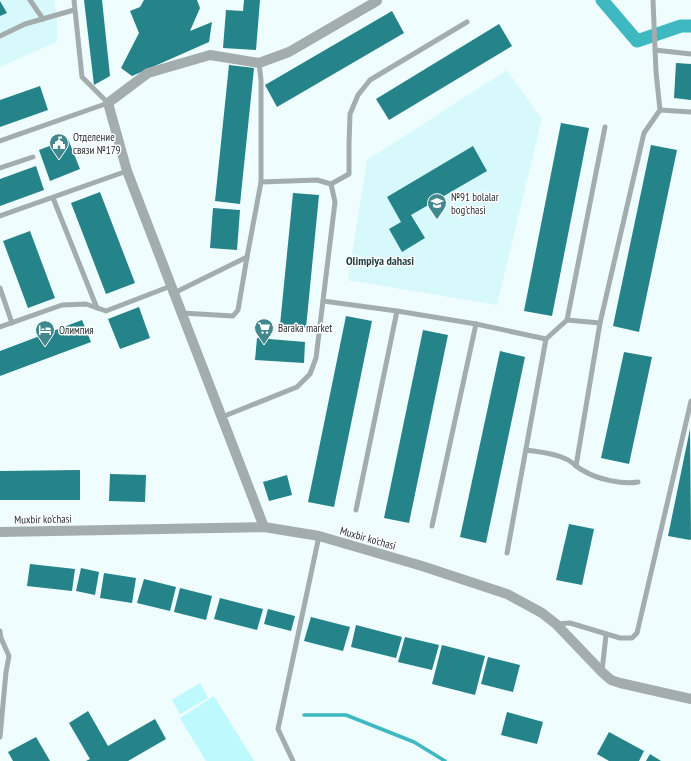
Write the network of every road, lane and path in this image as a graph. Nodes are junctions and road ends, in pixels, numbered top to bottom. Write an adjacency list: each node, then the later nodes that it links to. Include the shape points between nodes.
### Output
1 (30, 0): 6 (lane)
2 (74, 0): 5 (lane)
3 (653, 0): 9 (lane)
4 (376, 1): 11 (street, via 289,52)
5 (74, 10): 6 (lane); 12 (lane, via 82,77)
6 (43, 19): 8 (lane)
7 (467, 22): 21 (lane, via 370,80 358,95 350,114 349,174)
8 (0, 36)
9 (655, 50): 10 (lane); 13 (lane)
10 (691, 54)
11 (259, 63): 12 (street, via 210,55 148,73); 20 (lane)
12 (108, 103): 16 (lane); 19 (street)
13 (660, 110): 14 (lane); 33 (lane, via 644,133)
14 (691, 112)
15 (605, 127): 31 (lane)
16 (0, 141)
17 (33, 157): 18 (lane)
18 (0, 168)
19 (127, 171): 22 (lane); 26 (street)
20 (261, 182): 21 (lane, via 317,180); 24 (lane)
21 (331, 184): 27 (lane, via 335,202)
22 (53, 198): 23 (lane); 28 (lane)
23 (0, 216)
24 (248, 257): 26 (lane); 30 (lane, via 238,310 233,316)
25 (0, 288): 32 (lane)
26 (173, 290): 28 (lane, via 106,311); 30 (street)
27 (323, 301): 29 (lane); 38 (lane, via 316,358 310,374 297,387)
28 (96, 308): 32 (lane, via 86,304 62,305)
29 (397, 311): 34 (lane); 42 (lane)
30 (181, 313): 38 (street)
31 (566, 320): 33 (lane); 36 (lane)
32 (12, 323): 35 (lane)
33 (600, 323): 40 (lane)
34 (476, 324): 36 (lane); 43 (lane)
35 (0, 327)
36 (546, 339): 39 (lane)
37 (691, 401): 50 (lane, via 637,633 632,638)
38 (222, 417): 44 (street)
39 (526, 450): 40 (lane, via 557,455 568,459); 47 (lane)
40 (576, 466): 41 (lane, via 598,478 629,484)
41 (638, 482)
42 (356, 510)
43 (432, 526)
44 (264, 527): 45 (street, Muxbir ko'chasi); 46 (street, Muxbir ko'chasi)
45 (0, 532)
46 (319, 536): 48 (street, Muxbir ko'chasi, via 507,594); 54 (lane, via 278,729)
47 (507, 553)
48 (556, 624): 50 (lane, via 570,624); 51 (street, Muxbir ko'chasi)
49 (0, 631): 53 (lane, via 9,656)
50 (606, 635): 51 (lane)
51 (602, 672): 52 (street, Muxbir ko'chasi, via 611,680 620,683)
52 (691, 699)
53 (0, 737)
54 (293, 761)

